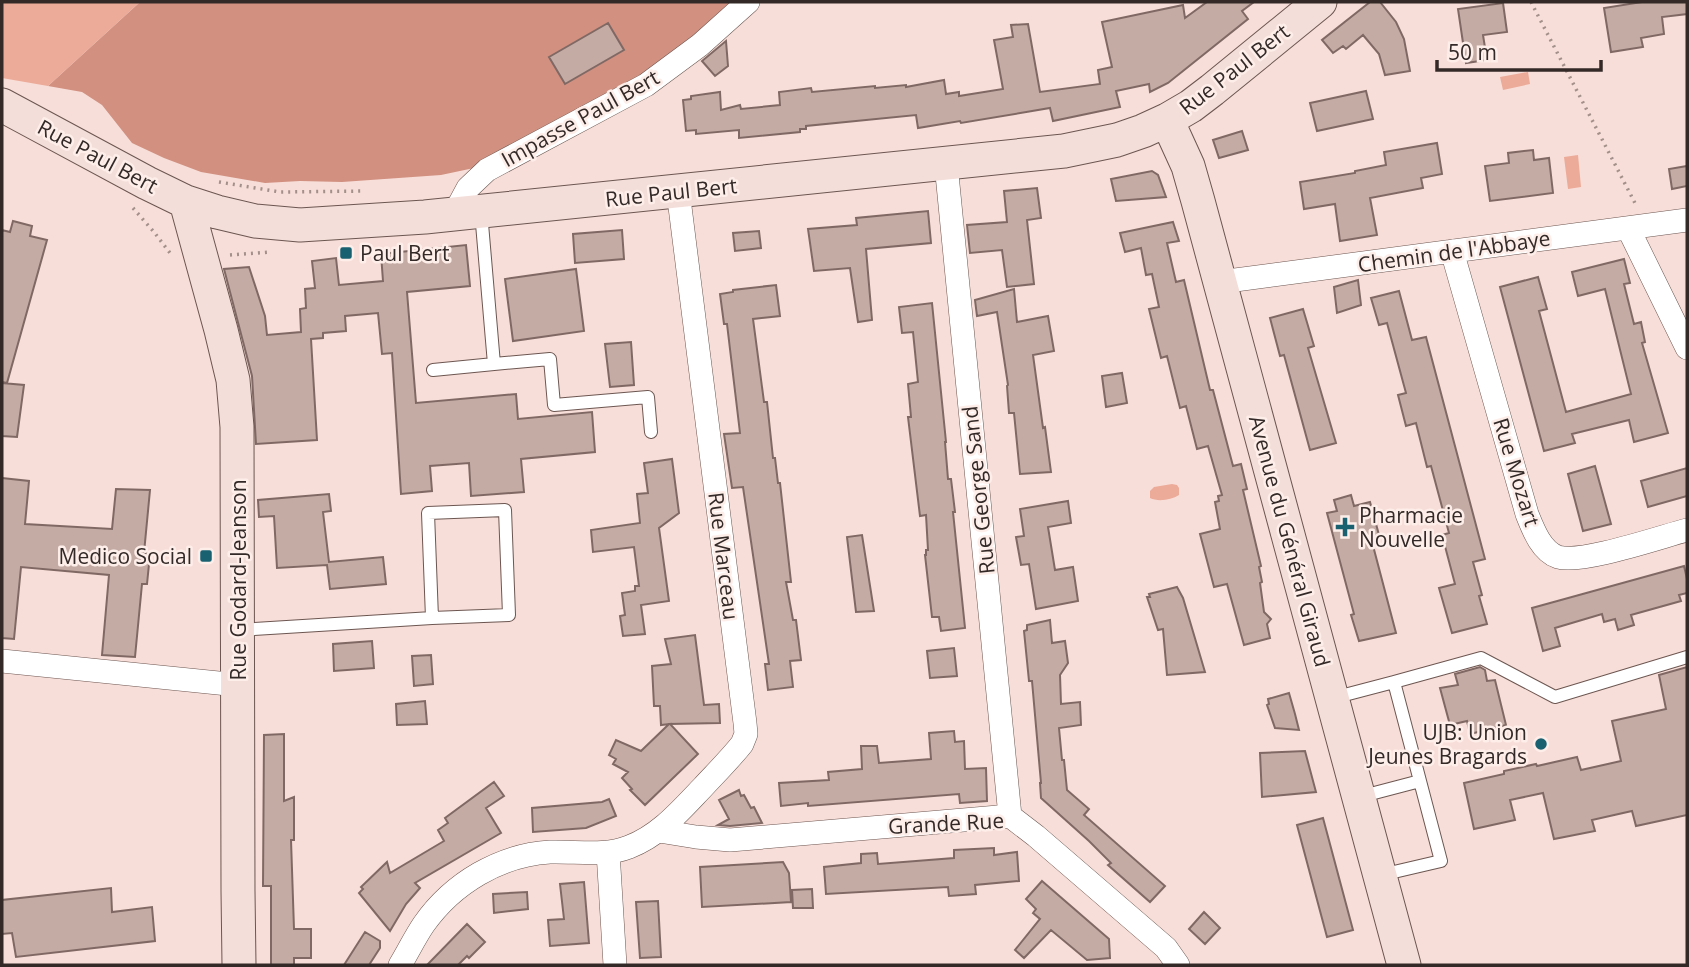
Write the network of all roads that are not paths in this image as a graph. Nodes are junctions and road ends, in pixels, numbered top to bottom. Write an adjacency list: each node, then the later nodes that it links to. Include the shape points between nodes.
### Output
1 (748, 2): 8 (street, Impasse Paul Bert, via 701,45 646,85 487,170 468,188)
2 (1320, 2): 4 (main road, Rue Paul Bert, via 1212,90)
3 (2, 104): 7 (main road, Rue Paul Bert)
4 (1167, 120): 5 (main road, Rue Paul Bert, via 1117,140 1064,151); 12 (main road, Avenue du Général Giraud, via 1188,166)
5 (946, 164): 6 (main road, Rue Paul Bert); 27 (street, Rue George Sand)
6 (678, 191): 8 (main road, Rue Paul Bert); 28 (street, Rue Marceau, via 746,734 734,753)
7 (186, 202): 8 (main road, Rue Paul Bert, via 255,220 300,225); 19 (main road, Rue Godard-Jeanson, via 233,380)
8 (467, 213): 14 (lane)
9 (1687, 220): 10 (street, Chemin de l'Abbaye)
10 (1637, 227): 11 (street, Chemin de l'Abbaye); 13 (street)
11 (1452, 251): 12 (street, Chemin de l'Abbaye); 17 (street, Rue Mozart, via 1527,514 1545,547 1556,556 1572,559)
12 (1220, 282): 24 (main road, Avenue du Général Giraud)
13 (1687, 348)
14 (494, 364): 15 (lane); 16 (lane, via 550,359 554,405 648,397)
15 (433, 370)
16 (650, 432)
17 (1687, 530)
18 (432, 618): 18 (lane, via 428,513 505,510 509,615); 19 (lane)
19 (238, 630): 23 (main road, Rue Godard-Jeanson)
20 (1687, 657): 22 (lane, via 1555,697 1481,658)
21 (2, 660): 23 (street)
22 (1394, 682): 24 (lane); 25 (lane)
23 (238, 685): 31 (main road, Rue Godard-Jeanson)
24 (1332, 699): 26 (main road, Avenue du Général Giraud)
25 (1420, 781): 26 (lane); 30 (lane, via 1441,861)
26 (1359, 797): 30 (main road, Avenue du Général Giraud)
27 (1010, 816): 28 (street, Grande Rue, via 730,840); 34 (street, Grande Rue, via 1166,948)
28 (659, 831): 29 (street, Rue Marceau, via 627,848)
29 (608, 852): 32 (street, via 528,855 479,874 441,904); 33 (street)
30 (1380, 875): 35 (main road, Avenue du Général Giraud)
31 (239, 965)
32 (400, 965)
33 (615, 965)
34 (1178, 965)
35 (1404, 965)

